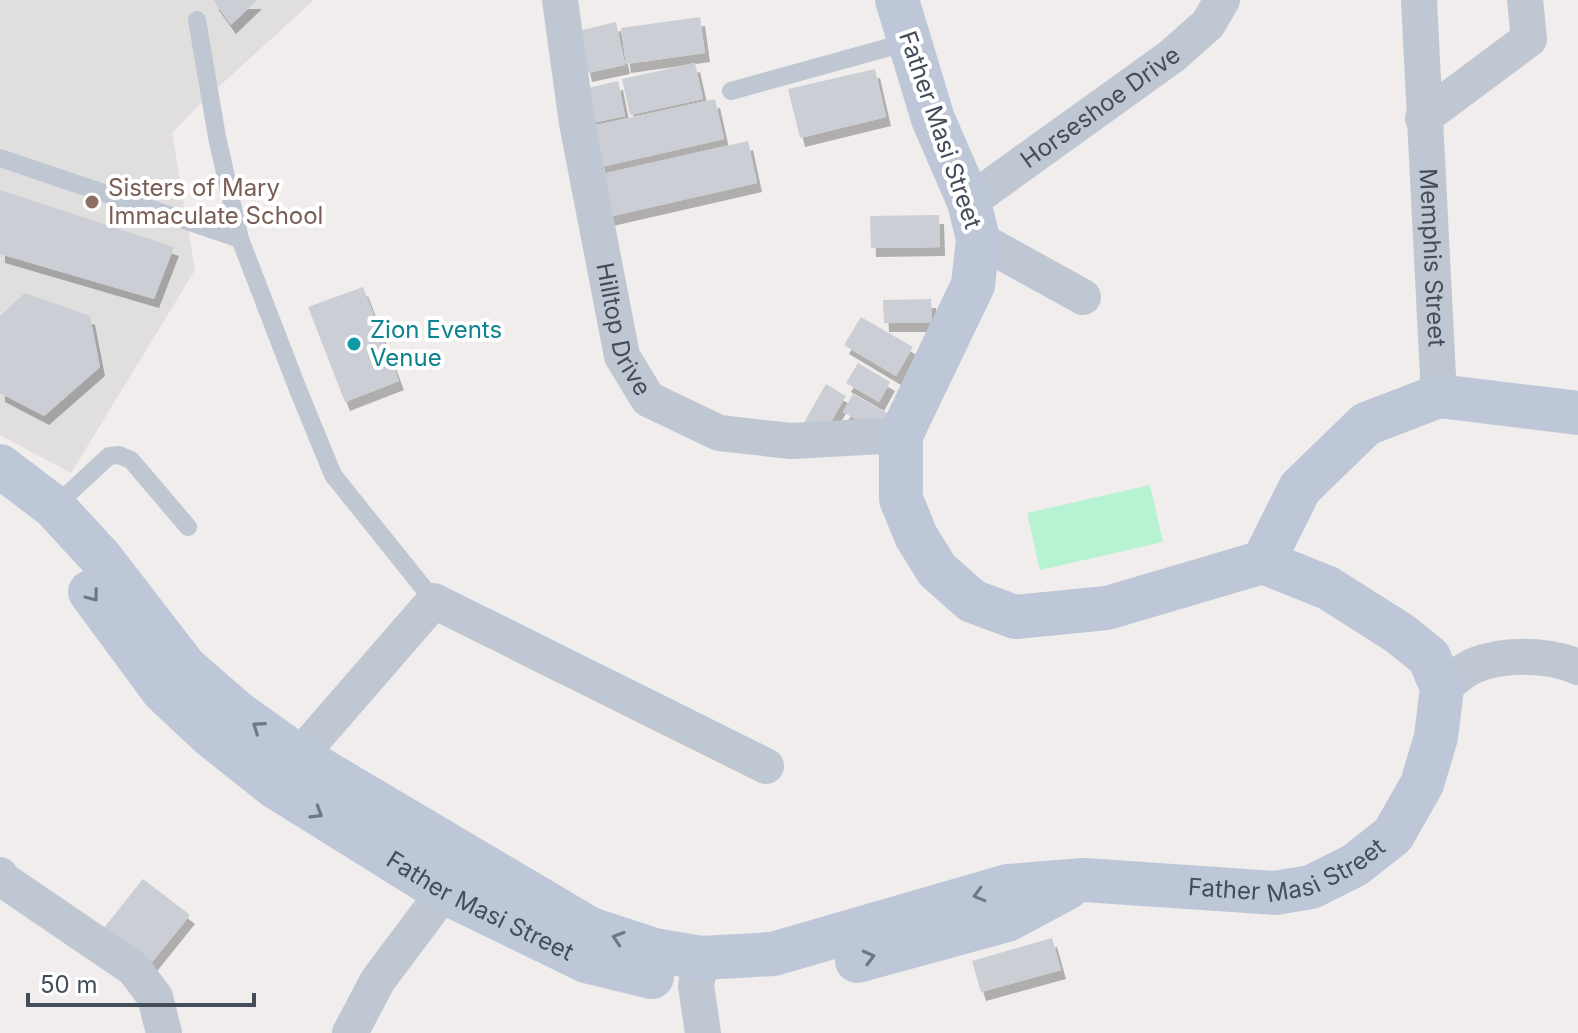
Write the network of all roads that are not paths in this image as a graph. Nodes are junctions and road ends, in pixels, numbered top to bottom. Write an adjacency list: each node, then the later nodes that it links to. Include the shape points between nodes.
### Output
1 (560, 0): 16 (street, Hilltop Drive, via 577,123 622,356 648,399 719,433 791,441)
2 (897, 0): 7 (street, Father Masi Street)
3 (1222, 0): 11 (street, Horseshoe Drive, via 1208,24 1172,56)
4 (1419, 0): 9 (street, Memphis Street)
5 (1525, 0): 9 (street, via 1529,39)
6 (197, 20): 12 (lane)
7 (908, 42): 8 (lane); 11 (street, Father Masi Street)
8 (731, 91)
9 (1423, 118): 14 (street, Memphis Street)
10 (0, 158): 12 (lane)
11 (973, 220): 13 (street); 16 (street, Father Masi Street, via 973,285)
12 (240, 239): 22 (lane, via 333,475)
13 (1083, 297)
14 (1439, 396): 15 (street); 21 (street, via 1366,424 1300,488)
15 (1578, 413)
16 (901, 435): 21 (street, Father Masi Street, via 901,499 937,570 972,601 1015,617 1107,608)
17 (0, 466): 19 (street, Father Masi Street)
18 (0, 499): 26 (street, Father Masi Street, one-way to 26, via 86,586 163,691 210,735)
19 (54, 507): 20 (lane, via 109,456 119,455 131,460); 26 (street, Father Masi Street, one-way to 19, via 238,713 185,667 101,558)
20 (188, 527)
21 (1263, 562): 24 (street, via 1328,588 1399,633 1429,657)
22 (434, 601): 25 (street); 26 (street)
23 (1578, 667): 24 (street, via 1538,658 1499,658 1472,667)
24 (1442, 688): 30 (street, Father Masi Street, via 1436,737 1422,784 1393,835 1355,865 1311,887 1275,893 1084,880 1008,886)
25 (766, 766)
26 (286, 771): 27 (street, Father Masi Street); 29 (street, Father Masi Street, one-way to 29)
27 (468, 855): 29 (street); 30 (street, Father Masi Street, one-way to 27, via 654,950 590,929)
28 (1, 880): 31 (street, via 134,969 155,997)
29 (444, 892): 30 (street, Father Masi Street, via 586,961); 32 (street, via 378,980)
30 (698, 972): 33 (street)
31 (164, 1033)
32 (350, 1033)
33 (703, 1033)

